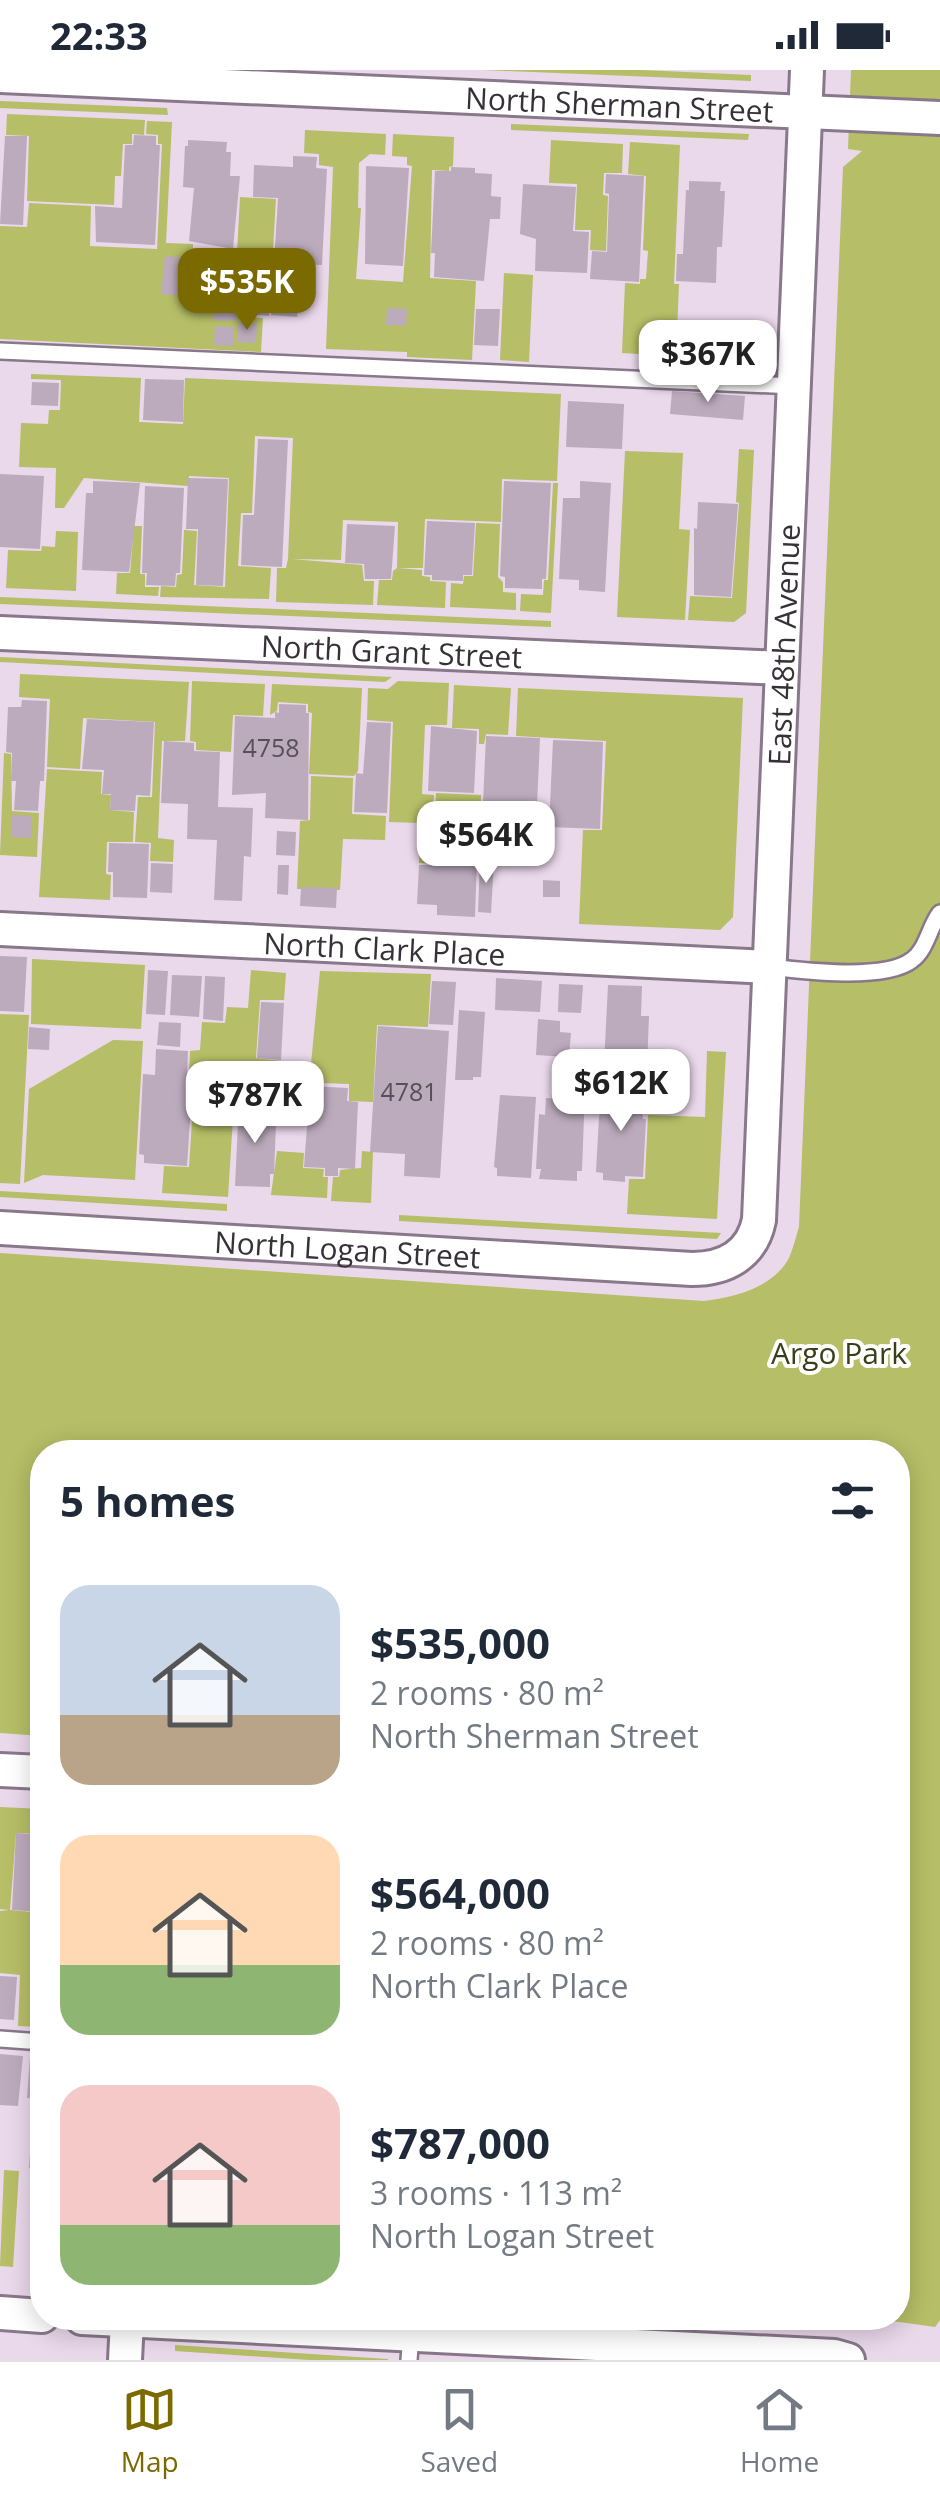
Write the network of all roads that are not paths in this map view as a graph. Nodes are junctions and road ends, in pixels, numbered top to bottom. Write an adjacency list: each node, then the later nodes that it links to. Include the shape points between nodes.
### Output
1 (807, 70): 3 (street, East 48th Avenue)
2 (0, 76): 3 (street, North Sherman Street)
3 (805, 112): 4 (street, North Sherman Street); 6 (street, East 48th Avenue)
4 (940, 118)
5 (0, 351): 6 (lane)
6 (794, 386): 8 (street, East 48th Avenue)
7 (0, 633): 8 (street, North Grant Street)
8 (782, 668): 11 (street, East 48th Avenue)
9 (940, 913): 11 (lane, via 922,950 886,971)
10 (0, 929): 11 (street, North Clark Place)
11 (770, 967): 12 (street, East 48th Avenue)
12 (759, 1220): 13 (street, North Logan Street, via 737,1258 710,1269)
13 (0, 1228)
14 (0, 1770): 15 (street)
15 (30, 1771)
16 (0, 2040): 17 (lane)
17 (30, 2041)
18 (0, 2313): 19 (street)
19 (30, 2315)
20 (126, 2330): 24 (street)
21 (232, 2330): 23 (street)
22 (651, 2342): 23 (street); 25 (street)
23 (410, 2347)
24 (125, 2360)
25 (848, 2360)

